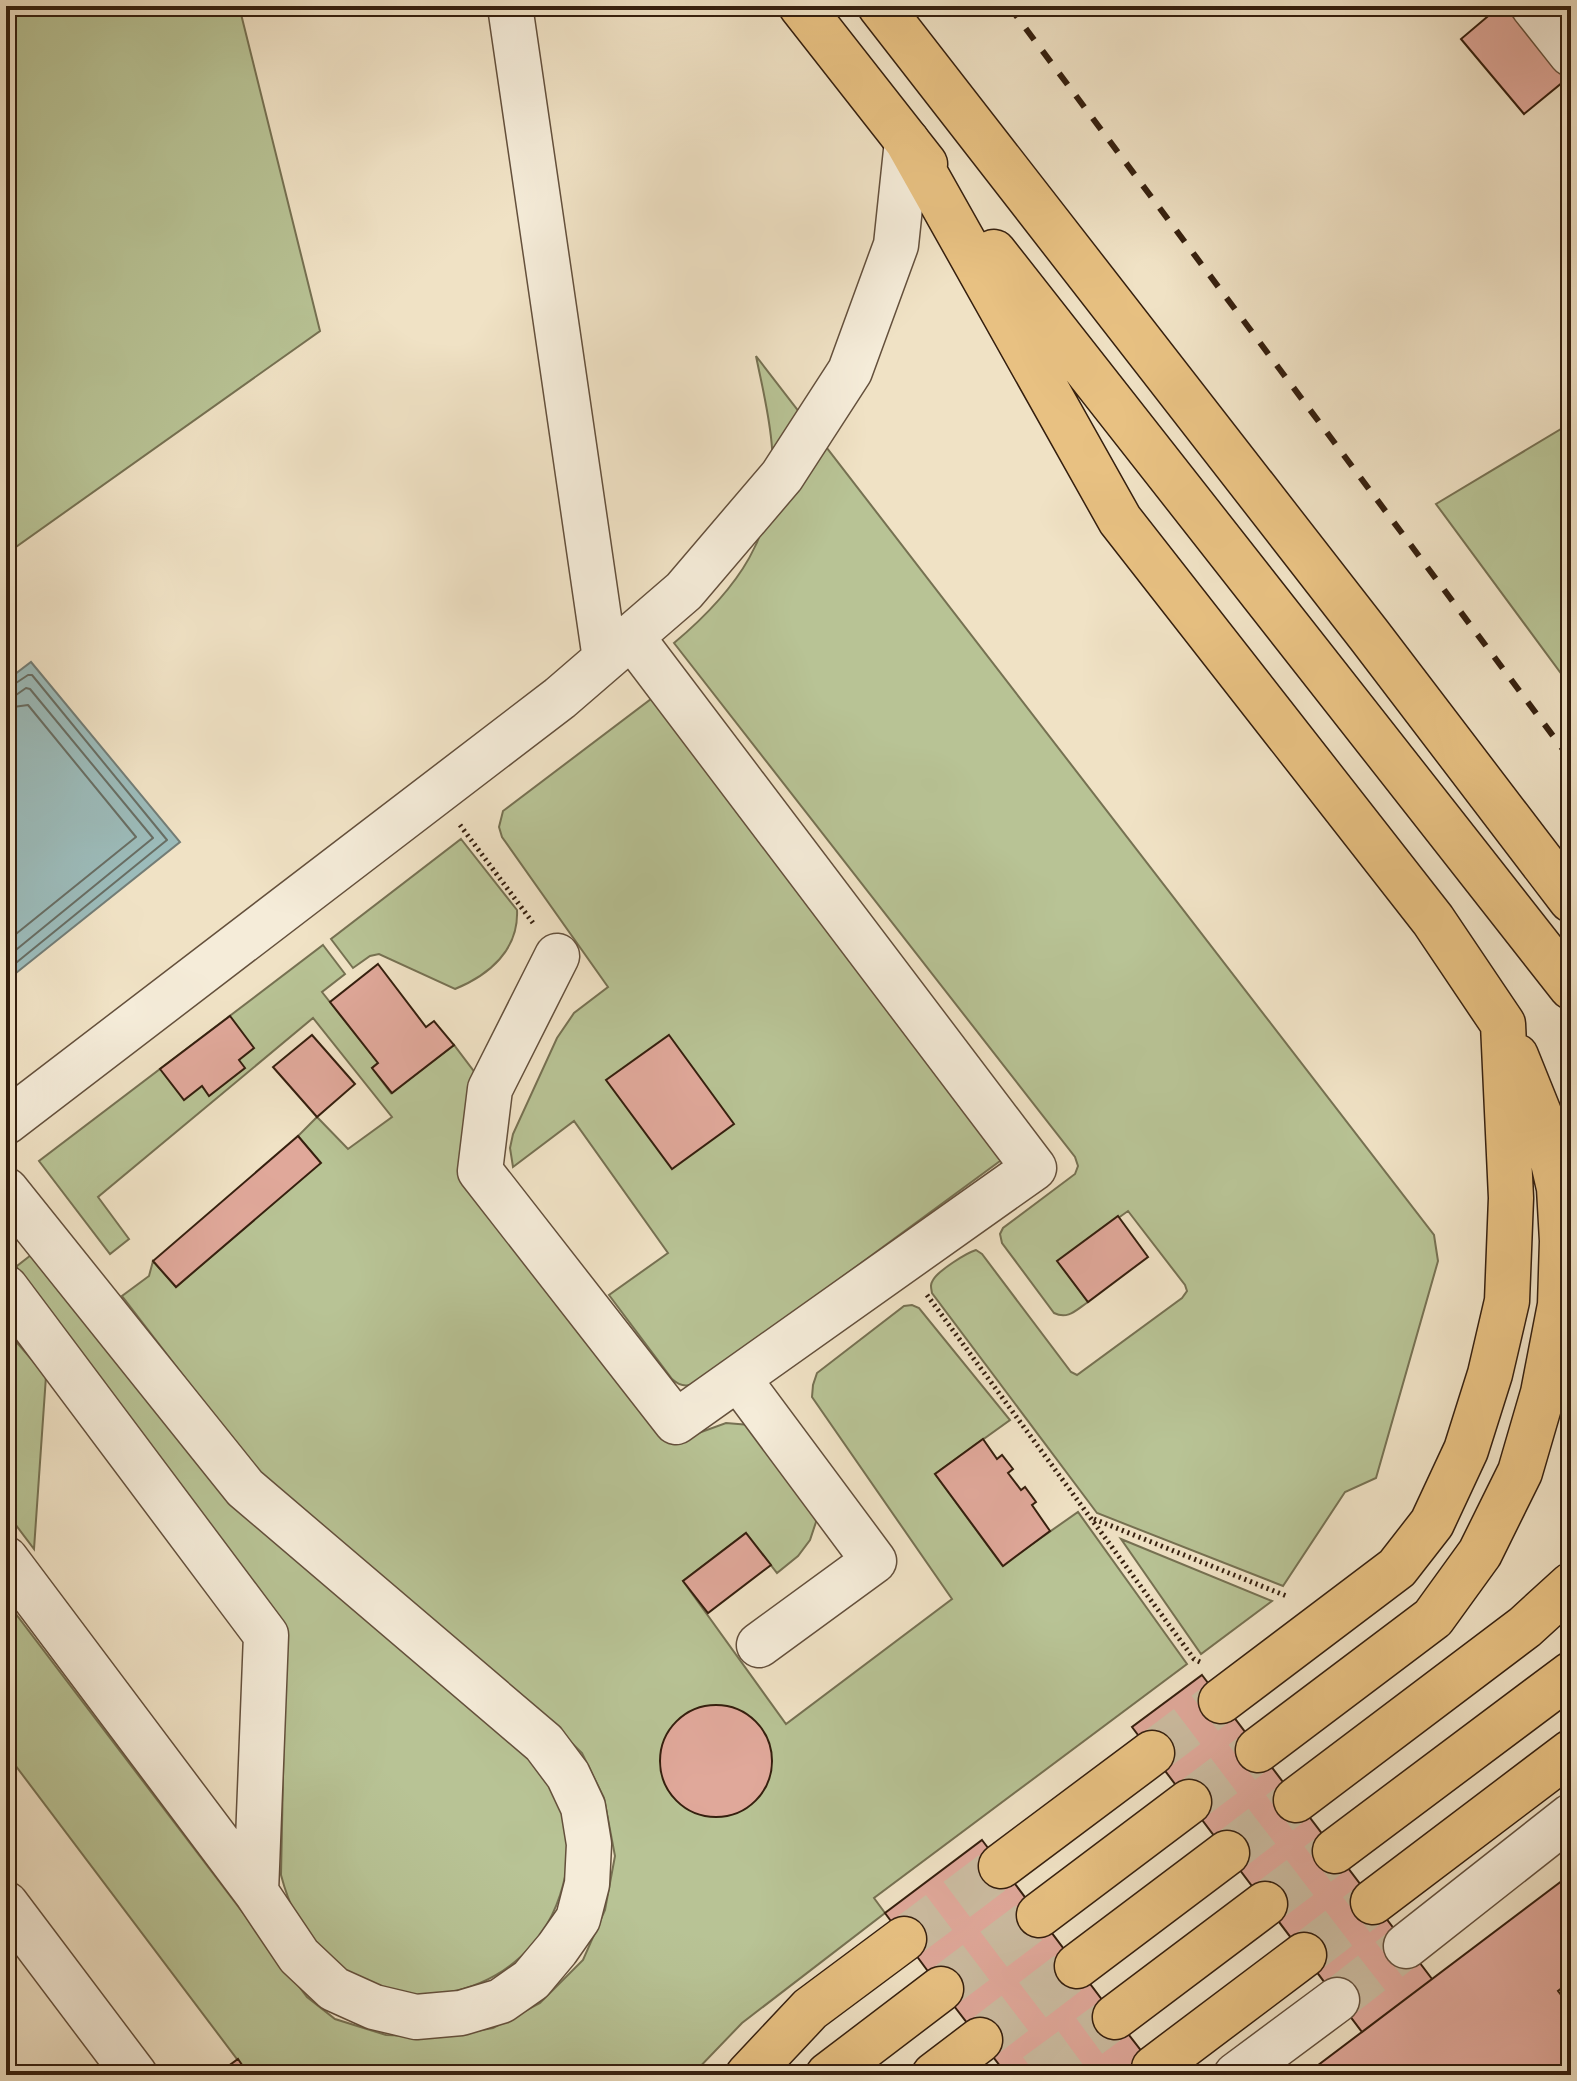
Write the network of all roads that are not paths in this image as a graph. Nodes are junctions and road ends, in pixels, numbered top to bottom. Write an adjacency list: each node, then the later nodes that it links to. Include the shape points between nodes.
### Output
1 (510, 6): 7 (lane)
2 (801, 6): 6 (highway)
3 (880, 6): 8 (highway)
4 (1533, 6): 5 (lane)
5 (1571, 54)
6 (907, 141): 7 (lane, via 896,245 850,371 782,476 684,591); 10 (highway); 11 (highway, via 1120,520 1433,920)
7 (618, 647): 12 (lane, via 560,698); 15 (lane, via 1034,1168)
8 (1571, 900)
9 (557, 956): 15 (lane, via 490,1089 480,1171 676,1422)
10 (1571, 987)
11 (1503, 1024): 20 (highway, via 1511,1198 1507,1301 1466,1450 1432,1523 1397,1568); 21 (highway, via 1545,1128 1559,1188 1562,1241 1560,1305 1520,1472 1480,1553 1433,1618)
12 (6, 1122)
13 (6, 1190): 30 (lane, via 245,1488 544,1743 583,1807 589,1844 578,1919 531,1980 501,2001 461,2013 416,2017 374,2007 334,1989 299,1956)
14 (6, 1288): 30 (lane, via 266,1635)
15 (738, 1378): 18 (lane, via 874,1561)
16 (6, 1559): 30 (lane)
17 (1571, 1585): 24 (highway, via 1525,1627)
18 (759, 1645)
19 (1571, 1674): 27 (highway)
20 (1233, 1692)
21 (1258, 1750)
22 (1571, 1752): 31 (highway)
23 (1152, 1753): 29 (highway)
24 (1296, 1800)
25 (1189, 1802): 34 (highway)
26 (1571, 1816): 36 (lane)
27 (1335, 1851)
28 (1227, 1853): 38 (highway)
29 (1001, 1866)
30 (256, 1892)
31 (1373, 1902)
32 (6, 1904): 44 (lane)
33 (1265, 1904): 41 (highway)
34 (1039, 1915)
35 (904, 1939): 45 (highway, via 810,2009)
36 (1406, 1946)
37 (1304, 1955): 43 (highway)
38 (1077, 1966)
39 (941, 1989): 46 (highway)
40 (1337, 2000): 48 (lane)
41 (1115, 2017)
42 (980, 2040): 47 (highway)
43 (1154, 2068)
44 (135, 2075)
45 (748, 2075)
46 (828, 2075)
47 (934, 2075)
48 (1236, 2075)

